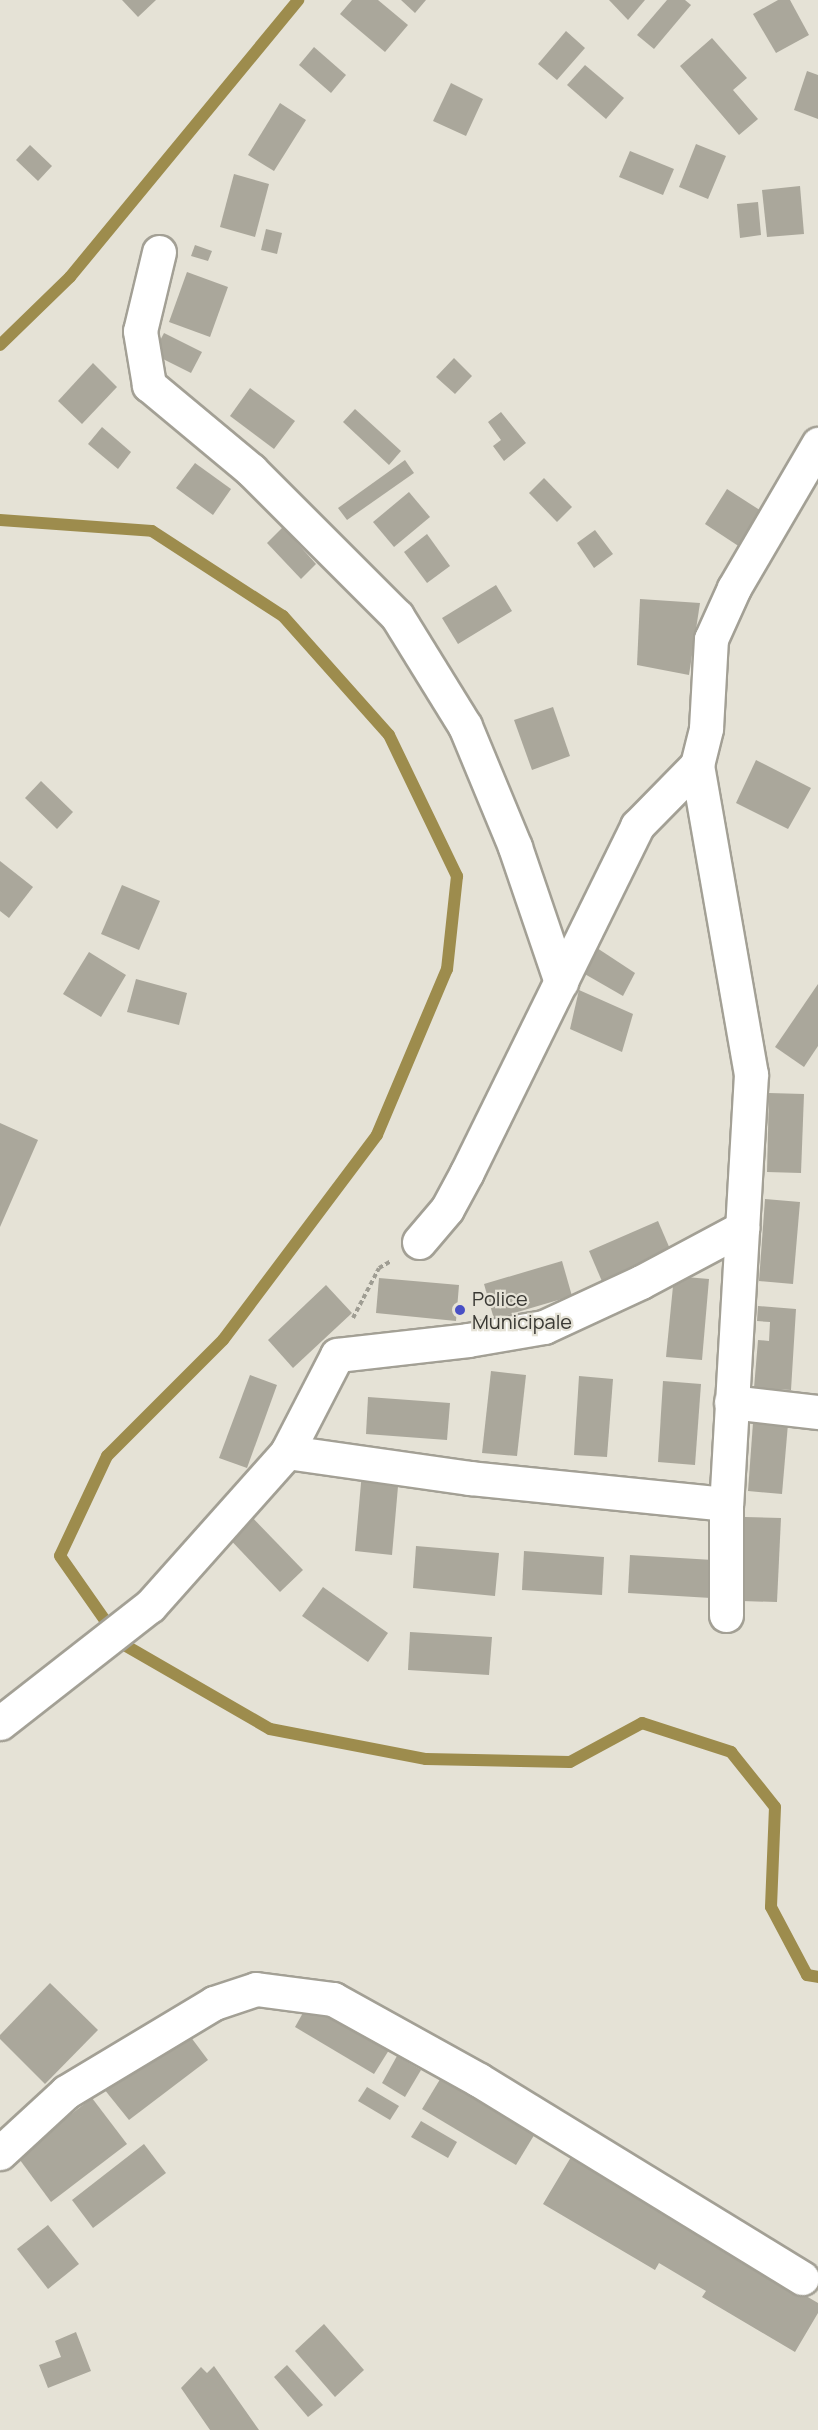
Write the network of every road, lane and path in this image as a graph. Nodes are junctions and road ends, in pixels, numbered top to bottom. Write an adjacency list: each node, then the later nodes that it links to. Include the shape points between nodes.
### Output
1 (159, 252): 4 (street, via 140,331 149,385 251,470 397,616 465,726 515,847)
2 (818, 444): 3 (street, via 734,588 711,639 706,728)
3 (697, 765): 4 (street, via 637,826); 5 (street, via 751,1074)
4 (561, 982): 6 (street, via 447,1209)
5 (742, 1228): 7 (street, via 641,1282 544,1327); 8 (street)
6 (419, 1242): 7 (path, via 379,1268)
7 (337, 1355): 10 (street)
8 (731, 1402): 9 (street); 11 (street)
9 (818, 1412)
10 (287, 1452): 11 (street, via 482,1480); 13 (street, via 150,1606)
11 (726, 1504): 12 (street)
12 (726, 1615)
13 (0, 1723)
14 (0, 2153): 15 (street, via 66,2092 214,2003 256,1989 333,1999 479,2080)
15 (802, 2278)

